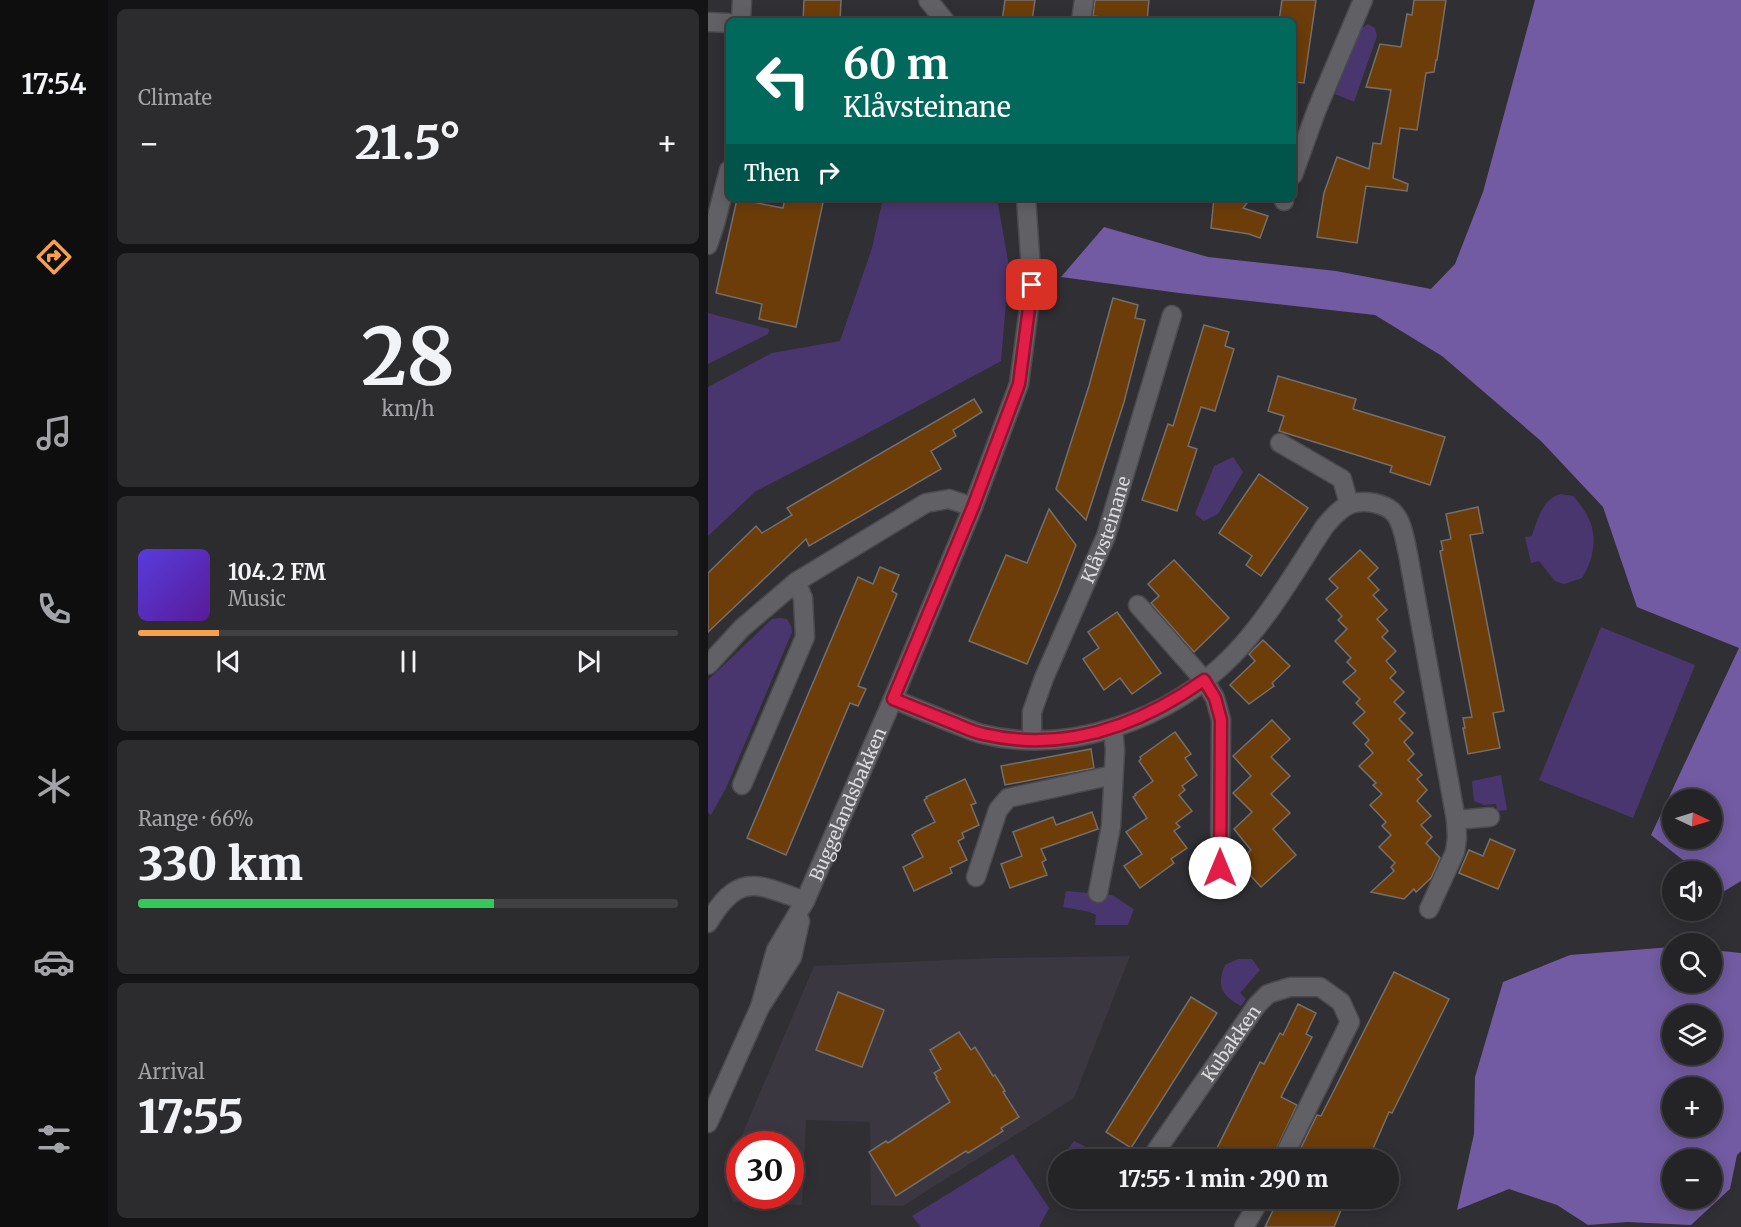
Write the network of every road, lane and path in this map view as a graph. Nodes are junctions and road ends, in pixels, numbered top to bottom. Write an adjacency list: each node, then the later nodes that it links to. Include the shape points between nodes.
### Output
1 (742, 0): 5 (street)
2 (928, 0): 6 (street)
3 (1083, 0): 7 (street)
4 (1362, 0): 10 (street)
5 (741, 18)
6 (943, 18)
7 (1081, 18)
8 (708, 22): 9 (street)
9 (726, 23)
10 (1296, 167)
11 (726, 182): 13 (street)
12 (1026, 201): 17 (street, Buggelandsbakken, via 1032,285 1019,384)
13 (708, 245)
14 (1172, 315): 24 (street, Klåvsteinane, via 1106,536 1032,712)
15 (1280, 443): 16 (street, via 1342,479)
16 (1349, 504): 21 (street, via 1326,525 1253,631); 28 (street, via 1363,501 1388,507 1400,523)
17 (973, 507): 18 (street, via 949,499 926,503); 22 (street, Buggelandsbakken)
18 (796, 582): 20 (street, via 742,628); 26 (street, via 803,598 805,637)
19 (1138, 605): 21 (street)
20 (708, 665)
21 (1204, 680): 23 (street, via 1147,716); 29 (street, via 1215,698 1221,720)
22 (893, 699): 24 (street, via 980,734); 32 (street, Buggelandsbakken)
23 (1113, 728): 24 (street, via 1065,739); 25 (street)
24 (1032, 740)
25 (1113, 775): 30 (street, via 1008,798 998,810); 31 (street, via 1111,826)
26 (742, 785)
27 (1490, 817): 28 (street)
28 (1456, 820): 33 (street, via 1455,852)
29 (1220, 868)
30 (975, 877)
31 (1098, 893)
32 (805, 901): 34 (street, via 763,887 743,886 726,896); 35 (street, Buggelandsbakken, via 776,950 760,1007)
33 (1429, 909)
34 (708, 923)
35 (708, 1122)
36 (1157, 1149): 37 (street, Kubakken, via 1268,994 1290,987 1320,987 1341,1002 1350,1022)
37 (1287, 1149)
38 (1255, 1209): 39 (street)
39 (1244, 1227)

